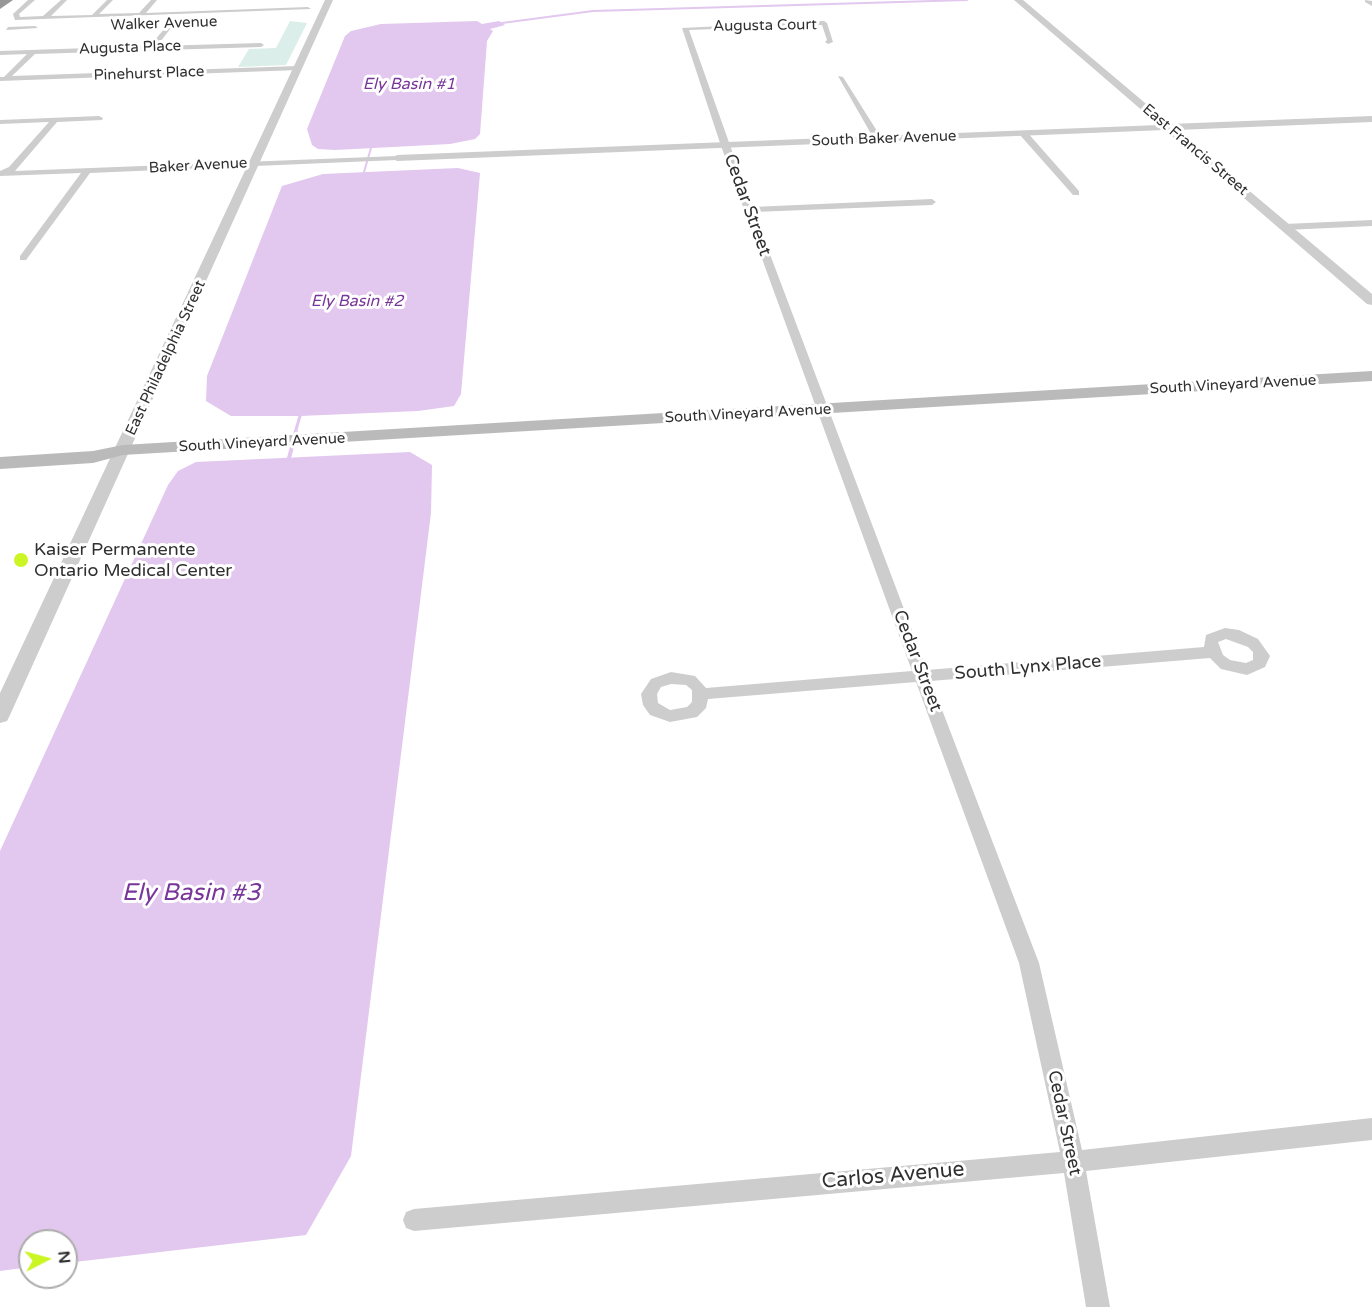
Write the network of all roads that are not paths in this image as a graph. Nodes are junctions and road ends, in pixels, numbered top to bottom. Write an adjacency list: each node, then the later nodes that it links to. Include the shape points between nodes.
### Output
1 (7, 0): 9 (highway)
2 (32, 0): 16 (street, Walker Avenue, via 16,14 17,19)
3 (64, 0): 16 (street)
4 (110, 0): 15 (street)
5 (154, 0): 14 (street)
6 (287, 0): 12 (street)
7 (329, 0): 18 (street, East Philadelphia Street)
8 (1018, 0): 37 (street, East Francis Street)
9 (0, 6)
10 (193, 7): 13 (street)
11 (308, 9): 12 (street, Walker Avenue)
12 (282, 10): 13 (street, Walker Avenue)
13 (188, 13): 14 (street, Walker Avenue)
14 (141, 15): 15 (street, Walker Avenue)
15 (94, 16): 16 (street, Walker Avenue)
16 (45, 18)
17 (309, 19): 18 (street)
18 (320, 19): 30 (street, East Philadelphia Street)
19 (183, 23): 21 (street, Walker Avenue)
20 (160, 24): 21 (street, Walker Avenue)
21 (171, 24): 27 (street)
22 (43, 28): 24 (street)
23 (685, 28): 25 (street, Augusta Court, via 824,23 831,40); 40 (street, Cedar Street)
24 (8, 29)
25 (828, 42)
26 (261, 45): 27 (street, Augusta Place)
27 (153, 47): 28 (street, Augusta Place)
28 (34, 51): 29 (street, Augusta Place); 32 (street)
29 (0, 53)
30 (298, 68): 32 (street, Pinehurst Place); 42 (street, East Philadelphia Street)
31 (840, 77): 39 (street)
32 (3, 79)
33 (99, 118): 35 (street)
34 (1372, 119): 37 (street, South Baker Avenue)
35 (54, 120): 36 (street); 44 (street, via 12,169)
36 (0, 122)
37 (1170, 127): 38 (street, South Baker Avenue); 49 (street, East Francis Street)
38 (1023, 133): 39 (street, South Baker Avenue); 45 (street)
39 (879, 139): 40 (street, South Baker Avenue)
40 (725, 146): 41 (street, South Baker Avenue); 47 (street, Cedar Street)
41 (397, 158): 42 (street, Baker Avenue)
42 (254, 163): 43 (street, Baker Avenue); 55 (street, East Philadelphia Street)
43 (87, 171): 44 (street, Baker Avenue); 50 (street)
44 (0, 174)
45 (1076, 193)
46 (933, 202): 47 (street)
47 (749, 210): 53 (street, Cedar Street)
48 (1372, 223): 49 (street)
49 (1286, 227): 51 (street, East Francis Street)
50 (23, 258)
51 (1372, 301)
52 (1372, 376): 53 (main road, South Vineyard Avenue)
53 (822, 410): 55 (main road, South Vineyard Avenue); 58 (street, Cedar Street)
54 (0, 450): 55 (main road, South Vineyard Avenue, via 97,444)
55 (123, 450): 56 (main road, South Vineyard Avenue, via 93,457); 60 (street, East Philadelphia Street)
56 (0, 463)
57 (1212, 652): 58 (street, South Lynx Place)
58 (923, 677): 59 (street, South Lynx Place); 62 (street, Cedar Street, via 1029,963)
59 (701, 694)
60 (0, 714)
61 (1372, 1129): 62 (street, Carlos Avenue)
62 (1073, 1160): 63 (street, Carlos Avenue); 64 (street, Cedar Street)
63 (414, 1220)
64 (1098, 1307)

